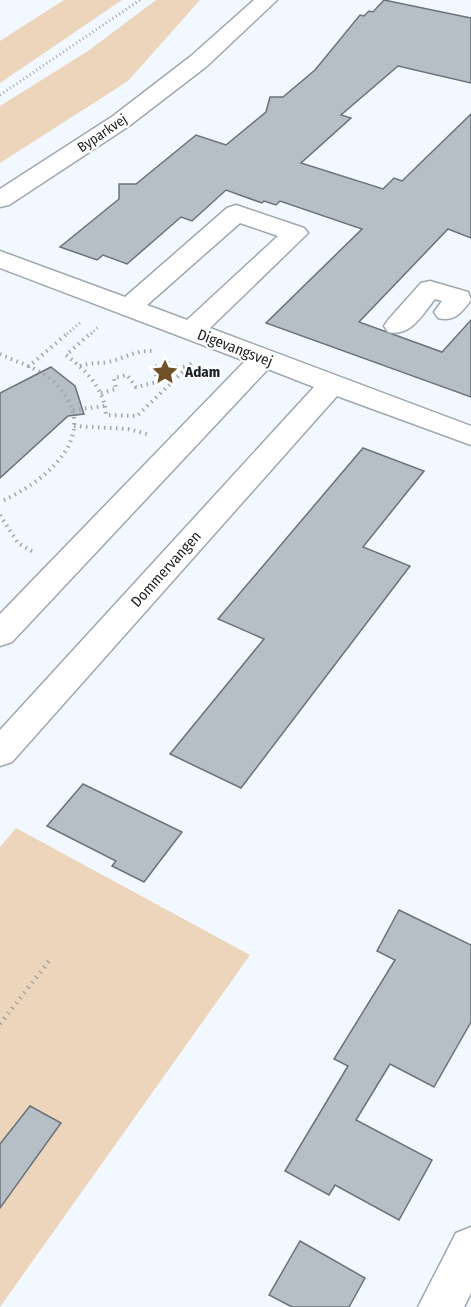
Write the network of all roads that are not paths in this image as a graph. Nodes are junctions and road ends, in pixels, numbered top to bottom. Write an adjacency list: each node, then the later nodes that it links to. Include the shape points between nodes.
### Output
1 (243, 0): 3 (street, Byparkvej)
2 (266, 0): 3 (street, Byparkvej)
3 (199, 61): 4 (street, Byparkvej, via 121,121)
4 (0, 200)
5 (0, 259): 6 (street, Digevangsvej)
6 (114, 309): 9 (street, Digevangsvej); 9 (street, via 236,213 295,233)
7 (447, 312): 8 (street, via 459,298 430,289)
8 (398, 326)
9 (191, 331): 10 (street, Digevangsvej)
10 (263, 358): 11 (street, Digevangsvej); 13 (street)
11 (332, 384): 12 (street, Digevangsvej); 14 (street, Dommervangen)
12 (471, 436)
13 (0, 634)
14 (0, 753)
15 (471, 1248): 16 (street)
16 (440, 1307)

